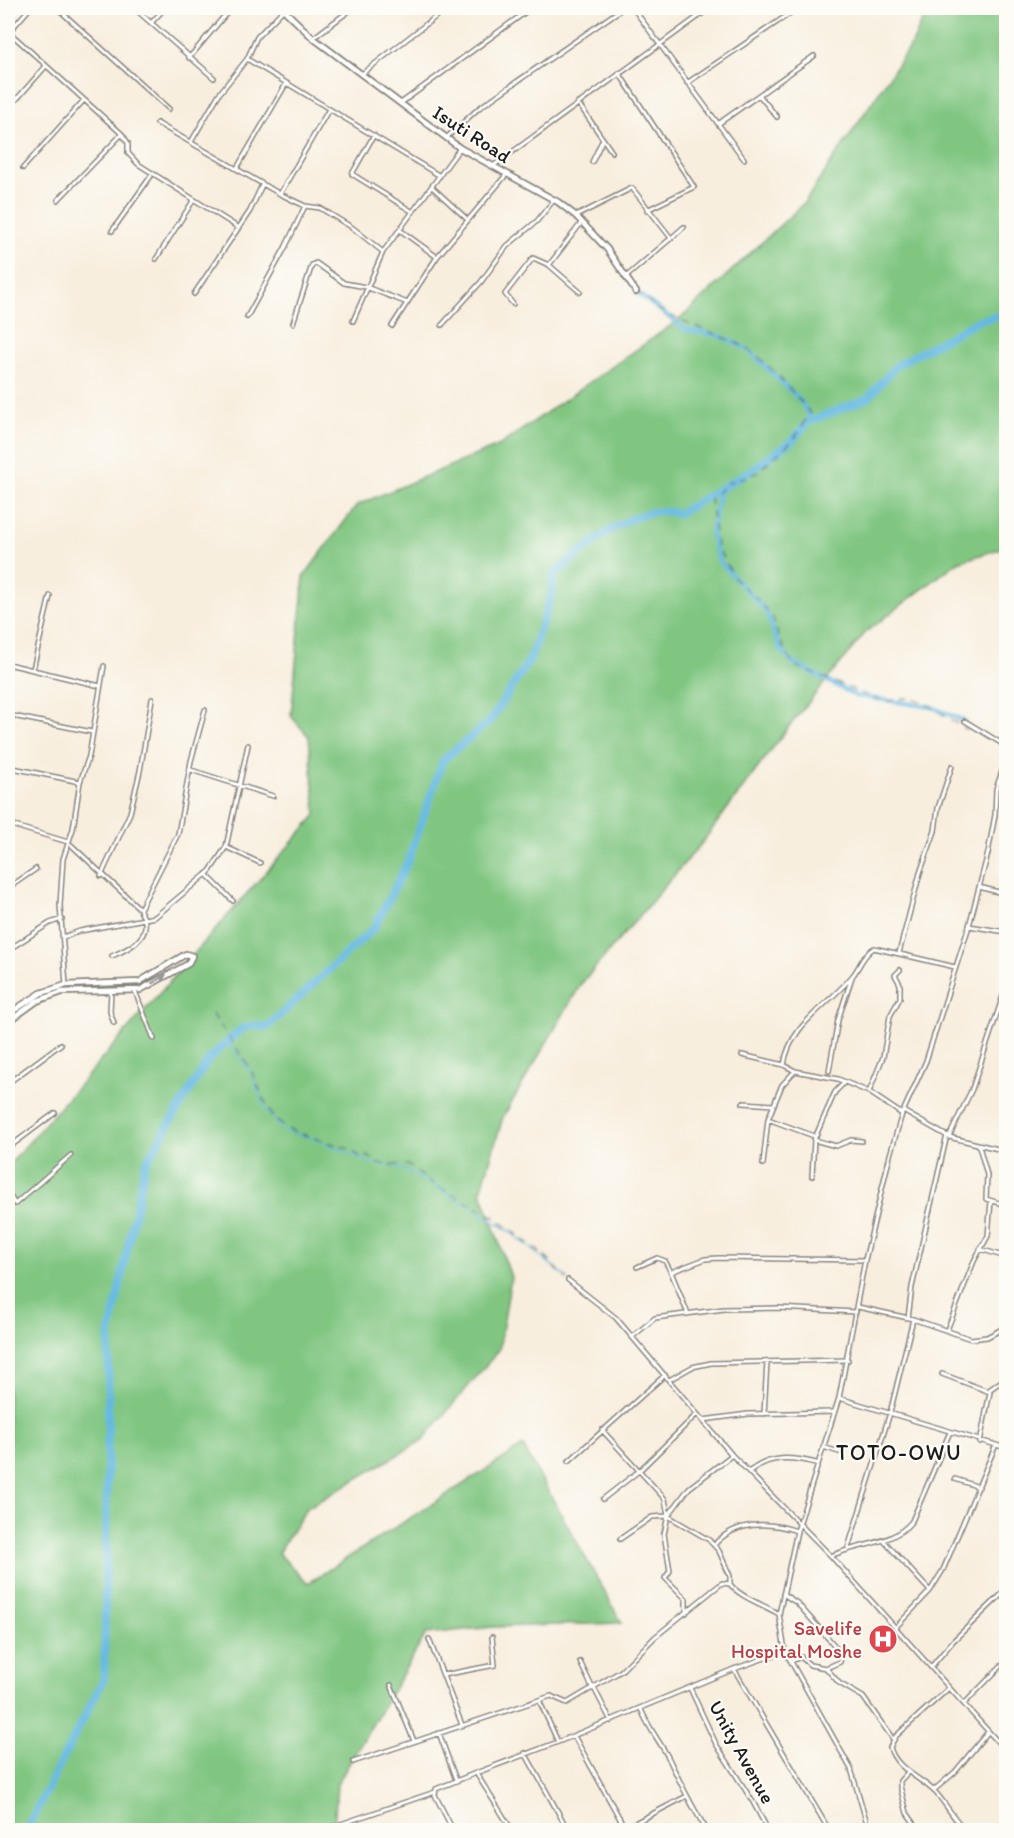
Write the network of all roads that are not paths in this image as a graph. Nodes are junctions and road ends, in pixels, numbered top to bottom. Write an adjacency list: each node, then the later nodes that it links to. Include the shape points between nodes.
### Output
1 (30, 8): 16 (street)
2 (57, 8): 34 (street)
3 (134, 8): 15 (street)
4 (165, 8): 15 (street)
5 (231, 8): 21 (street)
6 (283, 8): 18 (street, Isuti Road); 22 (street, via 257,37)
7 (353, 8): 18 (street)
8 (447, 8): 24 (street)
9 (531, 8): 31 (street)
10 (621, 8): 41 (street, via 479,108)
11 (633, 8): 19 (street)
12 (710, 8): 19 (street)
13 (798, 8): 27 (street)
14 (8, 19): 16 (street)
15 (151, 23): 21 (street)
16 (14, 26): 17 (street)
17 (8, 32): 23 (street)
18 (313, 38): 24 (street, Isuti Road)
19 (660, 44): 25 (street); 27 (street)
20 (814, 56): 29 (street)
21 (189, 58): 26 (street)
22 (247, 59): 28 (street); 43 (street, via 219,94)
23 (46, 66): 30 (street); 33 (street)
24 (363, 73): 31 (street, Isuti Road)
25 (619, 73): 32 (street); 61 (street, via 694,187)
26 (214, 78)
27 (687, 83): 38 (street)
28 (286, 84): 35 (street); 50 (street)
29 (759, 95): 36 (street); 38 (street)
30 (84, 99): 39 (street); 49 (street)
31 (401, 103): 41 (street, Isuti Road)
32 (578, 104): 42 (street); 48 (street)
33 (8, 109)
34 (169, 109)
35 (329, 110): 40 (street); 56 (street)
36 (777, 117)
37 (157, 123): 43 (street)
38 (718, 124): 46 (street)
39 (122, 134): 52 (street, via 128,143 128,153); 57 (street)
40 (374, 135): 53 (street); 62 (street, via 352,174)
41 (446, 138): 44 (street, Isuti Road)
42 (603, 139): 45 (street); 47 (street)
43 (191, 142): 50 (street)
44 (460, 148): 48 (street, Isuti Road); 53 (street)
45 (612, 152)
46 (744, 159)
47 (592, 162)
48 (492, 167): 51 (street, Isuti Road)
49 (23, 168)
50 (237, 168): 54 (street)
51 (506, 175): 59 (street, Isuti Road); 64 (street)
52 (152, 176): 58 (street); 69 (street)
53 (440, 176): 55 (street)
54 (262, 185): 56 (street); 67 (street)
55 (432, 187): 62 (street); 64 (street)
56 (280, 194): 60 (street)
57 (58, 200)
58 (193, 201): 67 (street); 73 (street)
59 (552, 201): 63 (street, Isuti Road); 85 (street, via 537,221 507,246)
60 (304, 206): 71 (street, via 320,208); 82 (street)
61 (647, 210): 63 (street, via 632,188); 70 (street)
62 (413, 212): 68 (street)
63 (576, 216): 65 (street, Isuti Road)
64 (468, 220): 72 (street)
65 (582, 222): 74 (street); 75 (street, Isuti Road)
66 (684, 227): 70 (street)
67 (238, 228): 79 (street)
68 (400, 230): 71 (street); 72 (street)
69 (112, 231)
70 (671, 238): 75 (street)
71 (383, 252): 76 (street)
72 (437, 257): 80 (street)
73 (156, 259)
74 (549, 265): 77 (street); 81 (street, via 538,258 531,259 505,294)
75 (626, 277): 78 (street, Isuti Road)
76 (366, 287): 80 (street); 83 (street); 84 (street, via 344,283 314,263)
77 (580, 292)
78 (636, 292)
79 (194, 294)
80 (405, 302): 86 (street)
81 (513, 304)
82 (247, 317)
83 (353, 321)
84 (293, 323)
85 (442, 325)
86 (392, 326)
87 (50, 596): 90 (street)
88 (8, 664): 90 (street)
89 (104, 666): 91 (street)
90 (33, 669): 91 (street)
91 (100, 686): 96 (street)
92 (152, 699): 112 (street, via 130,813)
93 (205, 710): 102 (street)
94 (8, 715): 96 (street)
95 (965, 721): 98 (street, via 1001,743)
96 (92, 732): 103 (street)
97 (248, 745): 104 (street)
98 (1006, 751)
99 (1006, 760): 113 (street, via 996,789 995,815)
100 (952, 766): 124 (street)
101 (8, 767): 103 (street)
102 (191, 770): 104 (street); 117 (street, via 178,834)
103 (80, 782): 107 (street)
104 (240, 785): 105 (street); 108 (street)
105 (273, 795)
106 (8, 824): 107 (street)
107 (68, 842): 112 (street); 119 (street, via 63,860)
108 (226, 847): 109 (street); 111 (street)
109 (260, 863)
110 (36, 869): 114 (street)
111 (207, 874): 116 (street); 118 (street, via 155,917)
112 (101, 876): 117 (street)
113 (979, 887): 115 (street); 120 (street)
114 (8, 888)
115 (1006, 894)
116 (233, 901)
117 (140, 909): 118 (street)
118 (144, 918): 122 (street); 125 (street, via 140,940)
119 (62, 919): 122 (street); 123 (street)
120 (969, 926): 121 (street); 126 (street)
121 (1006, 933)
122 (63, 937): 129 (street)
123 (8, 950)
124 (899, 953): 126 (street); 128 (street, via 874,948)
125 (112, 956)
126 (956, 967): 147 (street, via 926,1061)
127 (900, 970): 144 (street, via 895,975 900,998 890,1016 883,1057)
128 (853, 975): 139 (street, via 800,1028 786,1049); 141 (street, via 838,1020)
129 (66, 985): 132 (street, one-way to 129, via 188,964 192,956 186,954 140,982); 133 (street, via 41,993)
130 (1006, 987): 150 (street, via 972,1089)
131 (111, 991): 132 (street); 134 (street, via 62,992 37,1001); 135 (street)
132 (135, 991): 136 (street)
133 (8, 1014): 134 (street)
134 (10, 1020)
135 (114, 1023)
136 (154, 1039)
137 (61, 1044): 142 (street)
138 (742, 1055): 139 (street)
139 (784, 1065): 140 (street)
140 (795, 1071): 143 (street, via 838,1079); 146 (street, via 782,1085)
141 (829, 1071)
142 (8, 1083)
143 (843, 1084): 144 (street); 151 (street, via 835,1092)
144 (869, 1092): 147 (street)
145 (743, 1103): 146 (street)
146 (773, 1105): 149 (street)
147 (903, 1112): 150 (street); 164 (street)
148 (55, 1113): 154 (street)
149 (768, 1119): 151 (street); 157 (street)
150 (948, 1136): 153 (street); 171 (street)
151 (814, 1138): 152 (street, via 836,1146 851,1140); 158 (street)
152 (862, 1141)
153 (980, 1146): 155 (street); 160 (street, via 987,1175 986,1199)
154 (8, 1148)
155 (1006, 1151)
156 (71, 1155): 159 (street, via 15,1204)
157 (763, 1164)
158 (812, 1176)
159 (8, 1193)
160 (991, 1201): 161 (street); 162 (street, via 988,1236)
161 (1006, 1205)
162 (980, 1249): 163 (street); 174 (street)
163 (1006, 1257)
164 (865, 1260): 166 (street, via 718,1258); 168 (street)
165 (637, 1267): 166 (street, via 657,1258 665,1261)
166 (671, 1272): 170 (street)
167 (568, 1280): 175 (street, via 598,1301)
168 (858, 1307): 169 (street); 171 (street)
169 (857, 1312): 170 (street, via 778,1308); 176 (street)
170 (687, 1314): 175 (street, via 655,1318)
171 (908, 1318): 172 (street)
172 (913, 1319): 174 (street); 185 (street)
173 (1006, 1327): 174 (street, via 971,1339)
174 (947, 1330)
175 (632, 1337): 179 (street)
176 (848, 1360): 177 (street); 183 (street)
177 (767, 1362): 181 (street, via 711,1362); 187 (street)
178 (942, 1374): 182 (street)
179 (665, 1375): 181 (street); 189 (street)
180 (1006, 1378): 182 (street)
181 (669, 1380): 186 (street)
182 (989, 1390): 191 (street)
183 (839, 1398): 184 (street); 185 (street)
184 (833, 1412): 187 (street); 193 (street)
185 (890, 1413): 190 (street); 210 (street)
186 (697, 1414): 188 (street); 199 (street)
187 (764, 1414): 188 (street)
188 (702, 1421): 196 (street)
189 (602, 1430): 197 (street); 199 (street)
190 (950, 1432): 191 (street); 208 (street, via 912,1521 902,1533)
191 (980, 1442): 192 (street)
192 (995, 1447): 194 (street); 202 (street)
193 (823, 1448): 195 (street); 198 (street)
194 (1006, 1448)
195 (839, 1452)
196 (732, 1455): 200 (street); 204 (street, via 689,1488)
197 (569, 1461)
198 (817, 1463): 200 (street, via 776,1458); 205 (street)
199 (640, 1470): 203 (street); 204 (street, via 665,1499)
200 (750, 1471): 205 (street, via 772,1499)
201 (954, 1479): 202 (street)
202 (980, 1486): 214 (street)
203 (603, 1499)
204 (668, 1516): 207 (street, via 652,1517); 209 (street); 216 (street, via 664,1534 670,1571 665,1578)
205 (800, 1524): 206 (street); 211 (street)
206 (797, 1531): 209 (street, via 777,1525 745,1525 725,1533); 215 (street)
207 (620, 1539)
208 (884, 1541): 210 (street); 214 (street)
209 (714, 1545): 212 (street, via 730,1576)
210 (848, 1548): 211 (street)
211 (831, 1556): 220 (street)
212 (730, 1584): 217 (street, via 722,1583); 219 (street, via 739,1595 753,1598)
213 (1006, 1590): 227 (street, via 952,1641)
214 (930, 1591): 220 (street)
215 (783, 1594): 219 (street); 228 (street, via 797,1603 842,1654 840,1662)
216 (686, 1599): 217 (street); 218 (street)
217 (696, 1603): 218 (street)
218 (686, 1614): 234 (street, via 655,1637 621,1671)
219 (780, 1614): 223 (street)
220 (896, 1628): 227 (street)
221 (492, 1637): 230 (street, via 495,1665)
222 (429, 1639): 230 (street)
223 (785, 1651): 224 (street); 229 (street)
224 (790, 1661): 228 (street, via 801,1658 810,1665); 265 (street, via 851,1769)
225 (1006, 1661): 236 (street)
226 (580, 1662): 234 (street)
227 (931, 1667): 233 (street)
228 (826, 1668): 244 (street, via 839,1683 863,1697)
229 (734, 1669): 232 (street); 264 (street)
230 (443, 1675): 239 (street)
231 (391, 1685): 245 (street)
232 (690, 1688): 237 (street); 263 (street, Unity Avenue, via 716,1744)
233 (949, 1688): 236 (street); 244 (street)
234 (593, 1689): 235 (street, via 567,1703 554,1696); 238 (street)
235 (539, 1700): 239 (street); 246 (street)
236 (963, 1704): 240 (street)
237 (641, 1708): 238 (street); 256 (street)
238 (611, 1720): 242 (street)
239 (462, 1725): 241 (street)
240 (988, 1732): 247 (street); 254 (street, via 955,1772)
241 (439, 1733): 245 (street); 253 (street)
242 (574, 1736): 246 (street); 258 (street)
243 (1006, 1736): 247 (street)
244 (893, 1739): 251 (street, via 892,1753)
245 (414, 1741): 250 (street)
246 (558, 1742): 249 (street)
247 (1000, 1743): 248 (street)
248 (1006, 1751)
249 (525, 1753): 252 (street); 261 (street)
250 (352, 1762)
251 (908, 1772): 254 (street); 266 (street, via 900,1786 907,1813)
252 (476, 1773): 253 (street); 260 (street)
253 (456, 1780): 255 (street)
254 (934, 1790): 267 (street)
255 (435, 1792): 257 (street); 259 (street)
256 (687, 1796): 258 (street); 262 (street)
257 (332, 1827)
258 (626, 1829)
259 (453, 1830)
260 (512, 1830)
261 (568, 1830)
262 (707, 1830)
263 (768, 1830)
264 (829, 1830)
265 (868, 1830)
266 (919, 1830)
267 (965, 1830)

